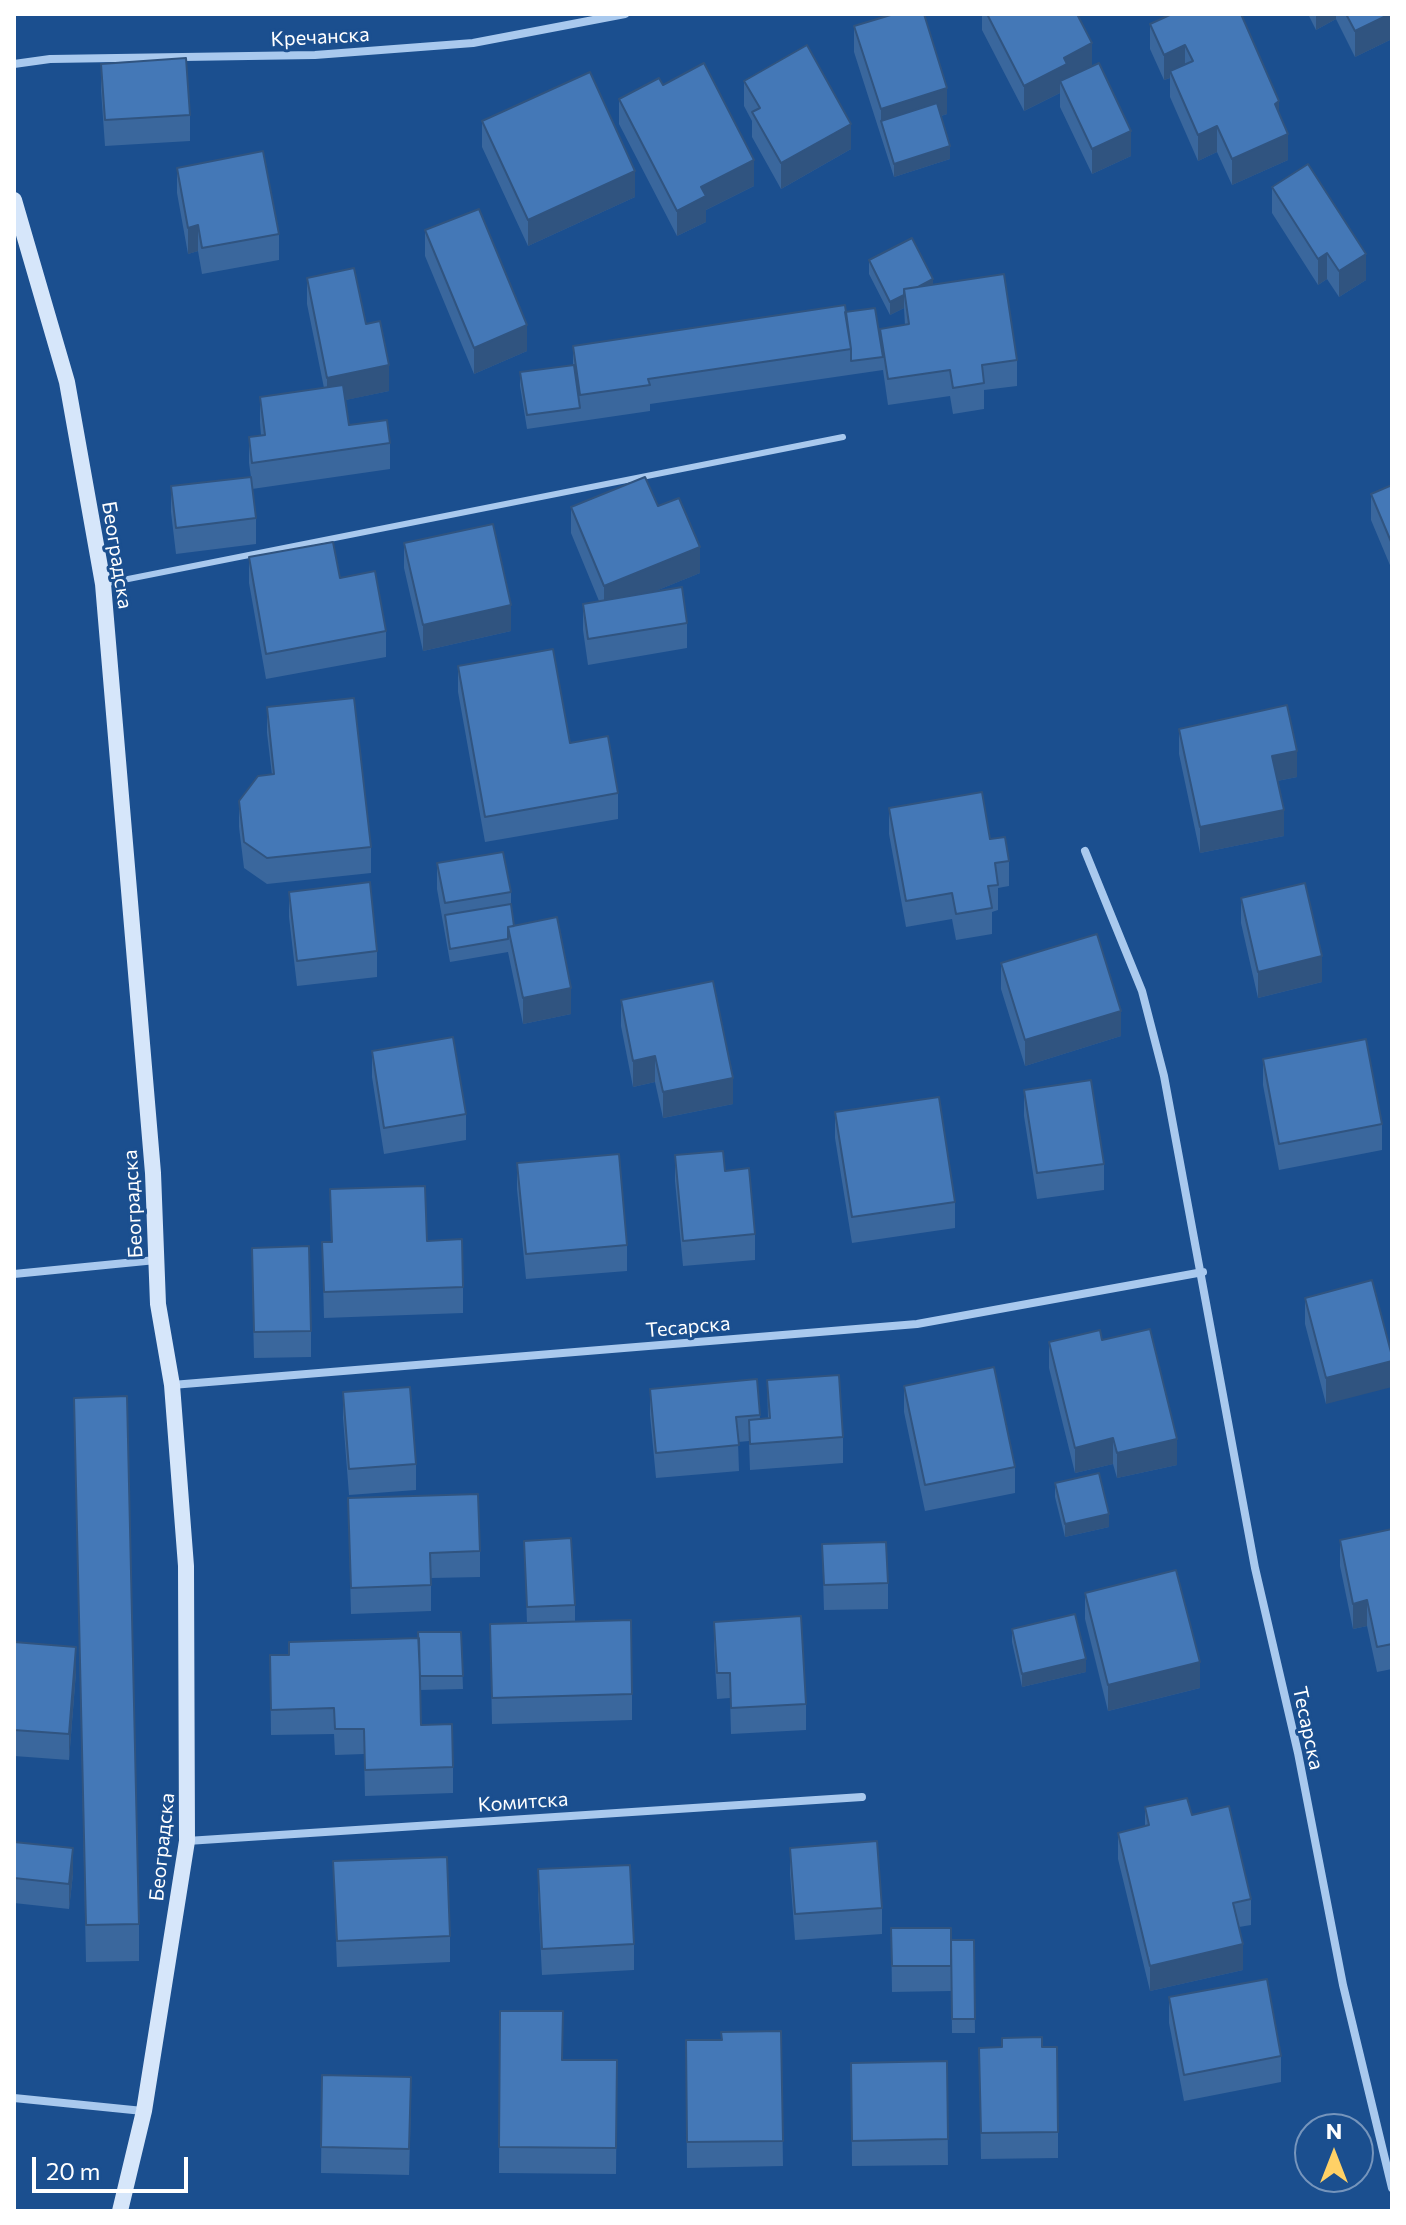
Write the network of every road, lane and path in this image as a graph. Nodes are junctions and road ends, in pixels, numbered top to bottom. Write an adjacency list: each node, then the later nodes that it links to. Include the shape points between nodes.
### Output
1 (625, 14): 2 (street, Кречанска, via 441,45 315,55)
2 (14, 64)
3 (14, 200): 5 (main road, Београдска, via 67,382)
4 (843, 437): 5 (lane)
5 (103, 584): 7 (main road, Београдска)
6 (1085, 851): 8 (street, Тесарска, via 1142,991)
7 (156, 1260): 9 (street); 10 (main road, Београдска)
8 (1203, 1272): 10 (street, Тесарска, via 917,1324); 15 (street, Тесарска, via 1255,1568 1343,1985)
9 (14, 1274)
10 (172, 1385): 12 (main road, Београдска, via 186,1566)
11 (862, 1797): 12 (street, Комитска)
12 (187, 1841): 14 (main road, Београдска)
13 (14, 2098): 14 (street)
14 (144, 2111): 16 (main road, Београдска)
15 (1392, 2188)
16 (120, 2211)

